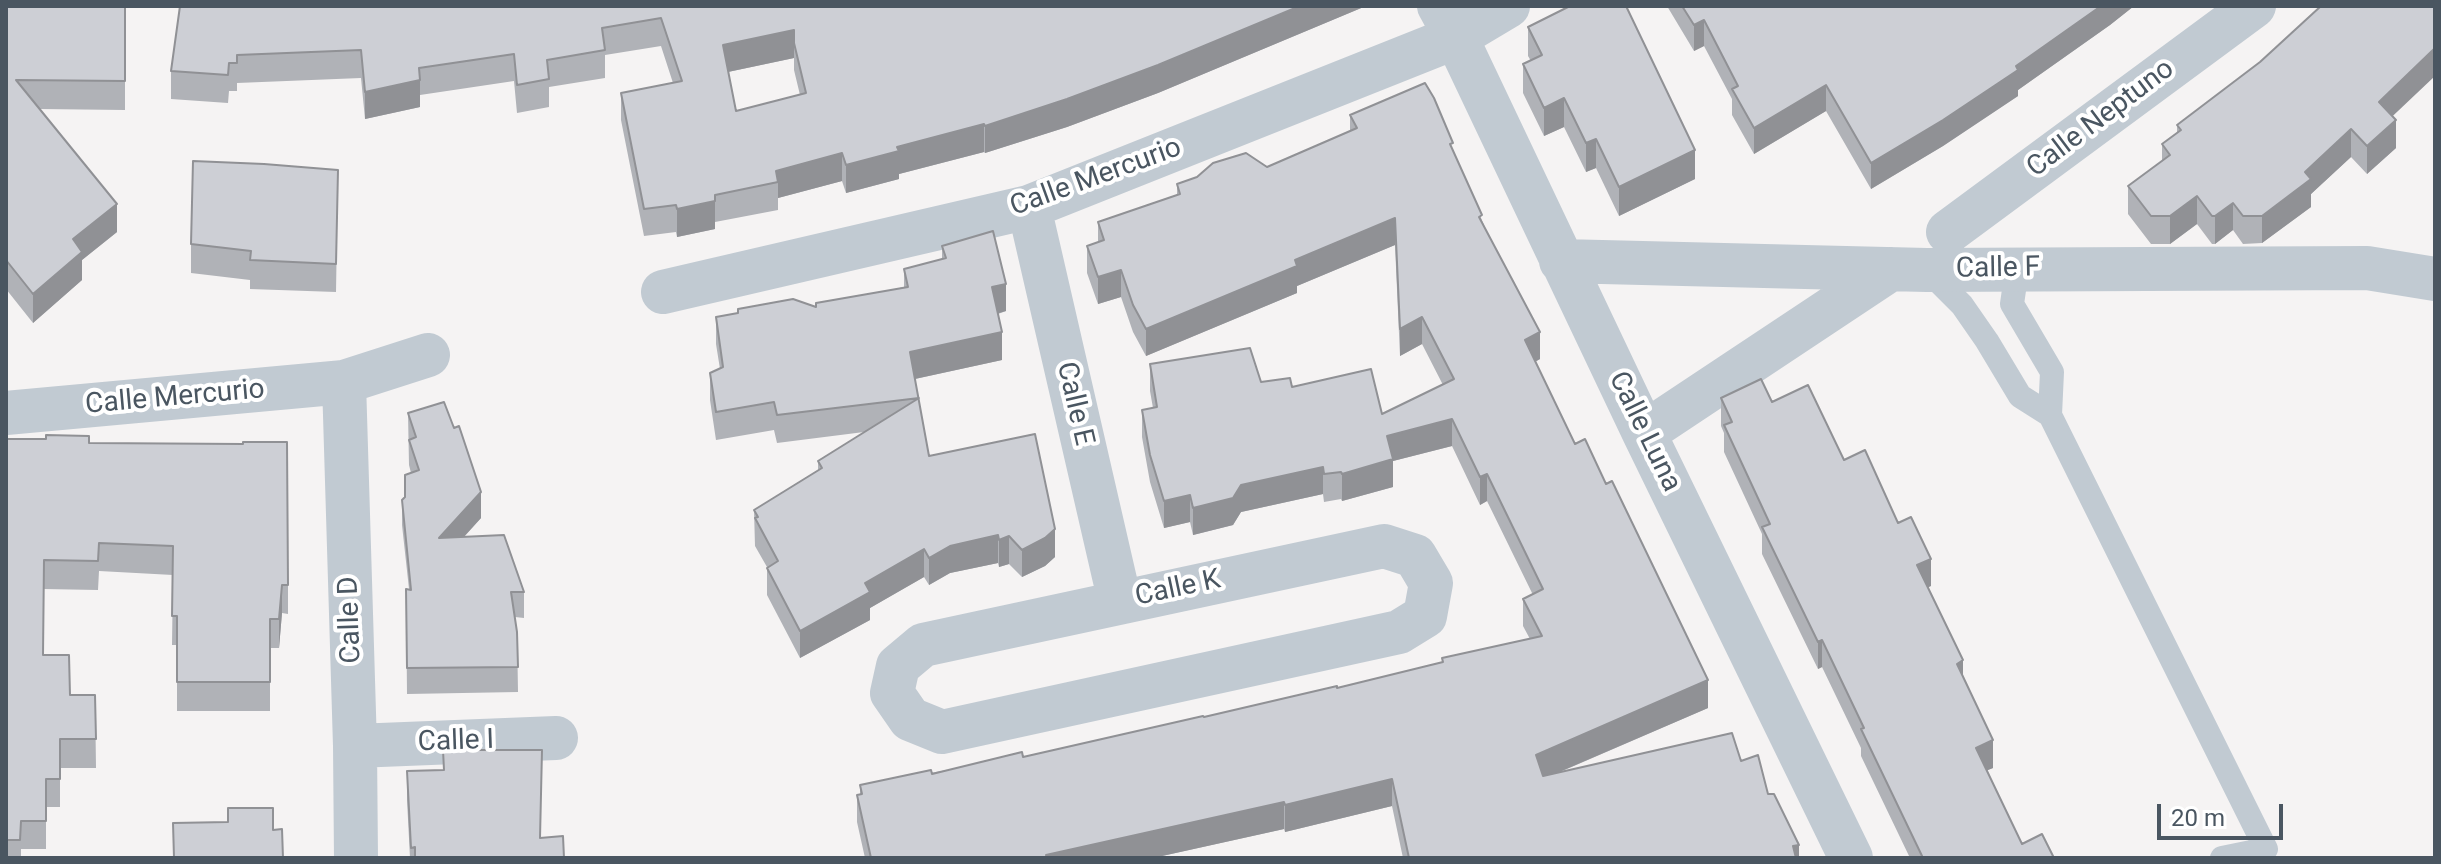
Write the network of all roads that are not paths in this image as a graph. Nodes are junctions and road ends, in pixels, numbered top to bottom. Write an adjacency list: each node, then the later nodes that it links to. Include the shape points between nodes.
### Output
1 (1508, 6): 3 (street, Calle Mercurio)
2 (2254, 6): 5 (street, Calle Neptuno)
3 (1448, 22): 4 (street, Calle Mercurio); 6 (street, Calle Luna)
4 (1029, 207): 10 (street, Calle Mercurio); 16 (street, Calle E)
5 (1948, 232)
6 (1561, 261): 7 (street, Calle F); 15 (street, Calle Luna)
7 (1909, 269): 8 (street, Calle F); 14 (lane, via 1962,305 2020,396); 15 (street)
8 (2017, 269): 9 (street, Calle F, via 2367,268); 14 (lane, via 2012,304 2052,372)
9 (2435, 279)
10 (663, 292)
11 (428, 355): 12 (street, Calle Mercurio)
12 (344, 382): 13 (street, Calle Mercurio); 18 (street, Calle D)
13 (6, 413)
14 (2050, 415): 21 (lane, via 2266,849)
15 (1644, 433): 20 (street, Calle Luna)
16 (1120, 602): 16 (street, Calle K, via 1384,546 1415,556 1431,583 1425,616 1399,632 942,732 910,719 892,693 898,666 923,645)
17 (556, 738): 18 (street, Calle I)
18 (355, 746): 19 (street, Calle D)
19 (356, 858)
20 (1851, 858)
21 (2222, 858)

